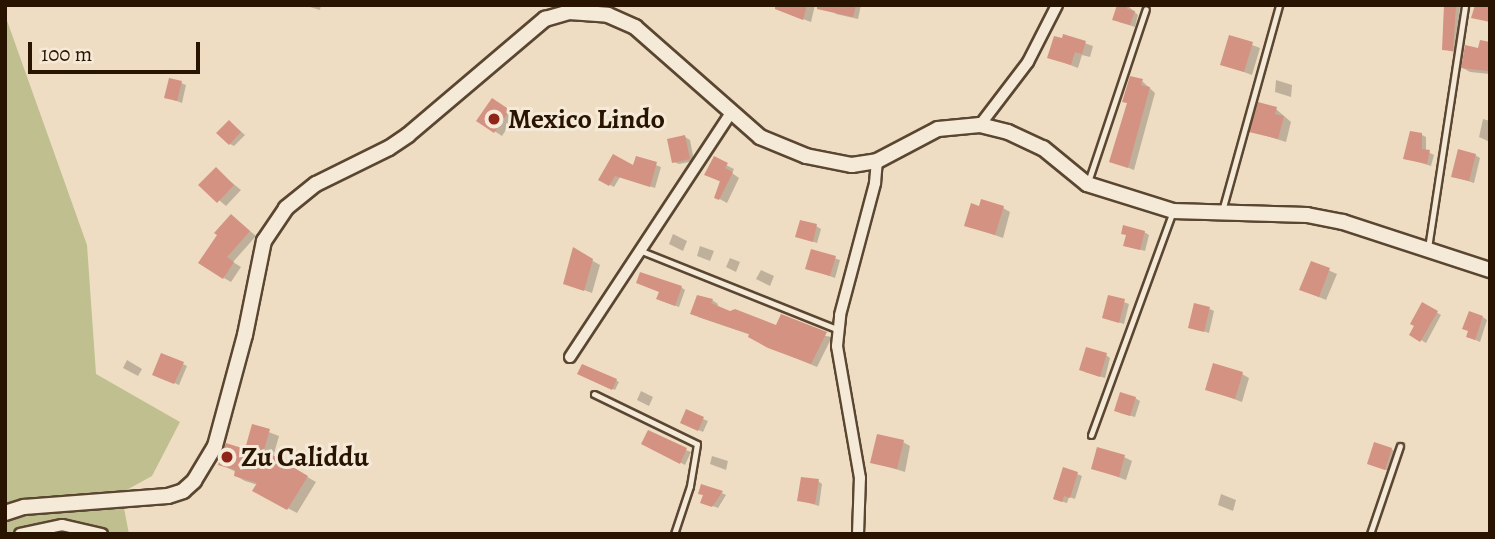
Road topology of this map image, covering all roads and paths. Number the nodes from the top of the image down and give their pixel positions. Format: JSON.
{"nodes":[{"id":1,"x":1056,"y":5,"type":"edge"},
{"id":2,"x":1279,"y":5,"type":"edge"},
{"id":3,"x":1465,"y":5,"type":"edge"},
{"id":4,"x":1146,"y":9,"type":"dead end"},
{"id":5,"x":730,"y":114,"type":"junction"},
{"id":6,"x":980,"y":125,"type":"junction"},
{"id":7,"x":877,"y":161,"type":"junction"},
{"id":8,"x":1087,"y":184,"type":"junction"},
{"id":9,"x":1173,"y":211,"type":"junction"},
{"id":10,"x":1222,"y":212,"type":"junction"},
{"id":11,"x":639,"y":250,"type":"junction"},
{"id":12,"x":1428,"y":250,"type":"junction"},
{"id":13,"x":1490,"y":270,"type":"edge"},
{"id":14,"x":838,"y":329,"type":"junction"},
{"id":15,"x":570,"y":357,"type":"dead end"},
{"id":16,"x":594,"y":394,"type":"dead end"},
{"id":17,"x":1091,"y":435,"type":"dead end"},
{"id":18,"x":1400,"y":446,"type":"dead end"},
{"id":19,"x":5,"y":513,"type":"edge"},
{"id":20,"x":20,"y":534,"type":"edge"},
{"id":21,"x":102,"y":534,"type":"edge"},
{"id":22,"x":674,"y":534,"type":"edge"},
{"id":23,"x":859,"y":534,"type":"edge"},
{"id":24,"x":1370,"y":534,"type":"edge"}],
"edges":[{"from":1,"to":6,"type":"street"},
{"from":2,"to":10,"type":"lane"},
{"from":3,"to":12,"type":"lane"},
{"from":4,"to":8,"type":"lane"},
{"from":5,"to":7,"type":"main road"},
{"from":5,"to":11,"type":"street"},
{"from":5,"to":19,"type":"main road"},
{"from":6,"to":7,"type":"main road"},
{"from":6,"to":8,"type":"main road"},
{"from":7,"to":14,"type":"street"},
{"from":8,"to":9,"type":"main road"},
{"from":9,"to":10,"type":"main road"},
{"from":9,"to":17,"type":"lane"},
{"from":10,"to":12,"type":"main road"},
{"from":11,"to":14,"type":"lane"},
{"from":11,"to":15,"type":"street"},
{"from":12,"to":13,"type":"main road"},
{"from":14,"to":23,"type":"street"},
{"from":16,"to":22,"type":"lane"},
{"from":18,"to":24,"type":"lane"},
{"from":20,"to":21,"type":"street"}]}
